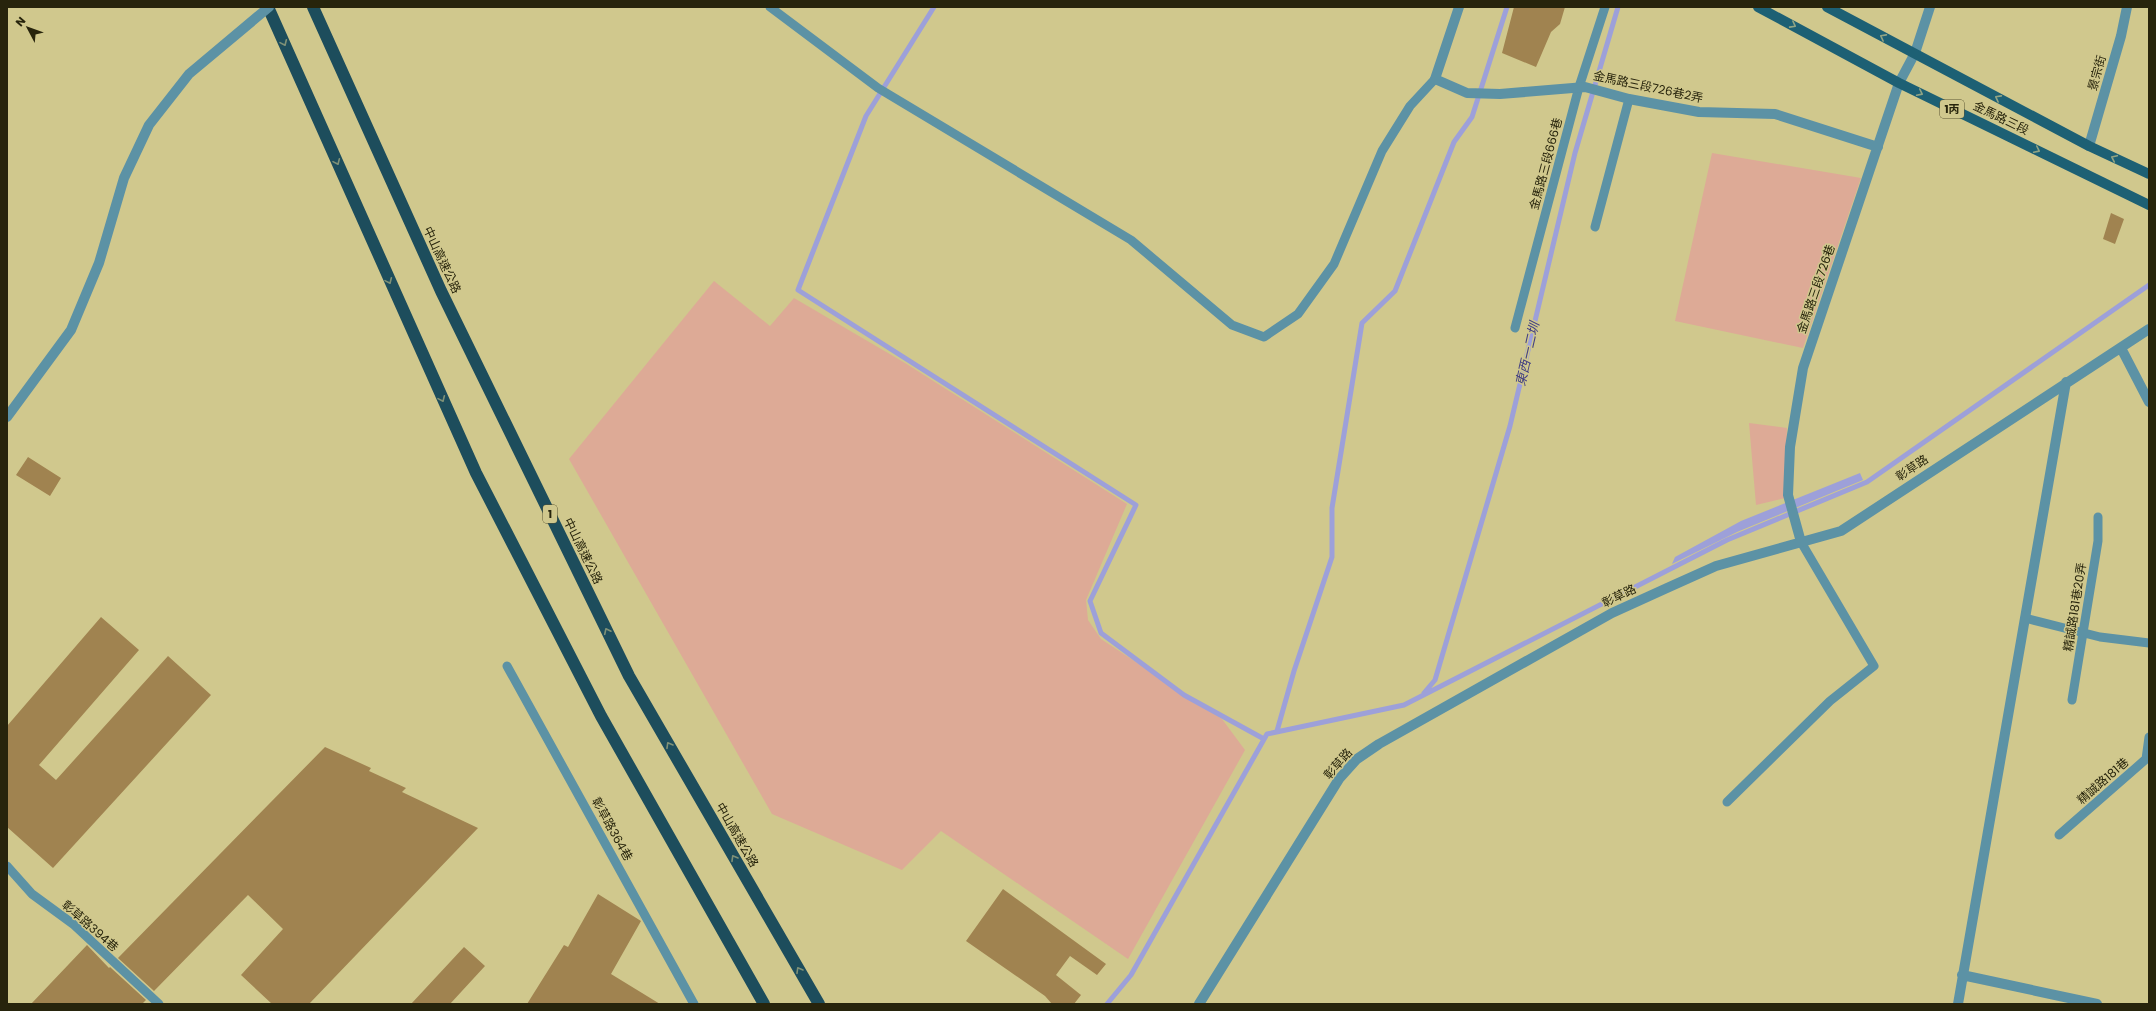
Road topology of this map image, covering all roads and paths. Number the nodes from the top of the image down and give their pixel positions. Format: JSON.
{"nodes":[{"id":1,"x":269,"y":7,"type":"edge"},
{"id":2,"x":314,"y":7,"type":"edge"},
{"id":3,"x":770,"y":7,"type":"edge"},
{"id":4,"x":1459,"y":7,"type":"edge"},
{"id":5,"x":1605,"y":7,"type":"edge"},
{"id":6,"x":1758,"y":7,"type":"edge"},
{"id":7,"x":1827,"y":7,"type":"edge"},
{"id":8,"x":1930,"y":7,"type":"edge"},
{"id":9,"x":2126,"y":7,"type":"edge"},
{"id":10,"x":1915,"y":53,"type":"junction"},
{"id":11,"x":1435,"y":79,"type":"junction"},
{"id":12,"x":1899,"y":82,"type":"junction"},
{"id":13,"x":1582,"y":87,"type":"junction"},
{"id":14,"x":1629,"y":99,"type":"junction"},
{"id":15,"x":2089,"y":146,"type":"junction"},
{"id":16,"x":1878,"y":147,"type":"junction"},
{"id":17,"x":2149,"y":174,"type":"edge"},
{"id":18,"x":2149,"y":205,"type":"edge"},
{"id":19,"x":1595,"y":227,"type":"dead end"},
{"id":20,"x":1515,"y":328,"type":"dead end"},
{"id":21,"x":2149,"y":329,"type":"edge"},
{"id":22,"x":2121,"y":348,"type":"junction"},
{"id":23,"x":2066,"y":382,"type":"junction"},
{"id":24,"x":2149,"y":402,"type":"edge"},
{"id":25,"x":7,"y":417,"type":"edge"},
{"id":26,"x":2098,"y":517,"type":"dead end"},
{"id":27,"x":1801,"y":542,"type":"junction"},
{"id":28,"x":2025,"y":618,"type":"junction"},
{"id":29,"x":2084,"y":632,"type":"junction"},
{"id":30,"x":2149,"y":643,"type":"edge"},
{"id":31,"x":507,"y":666,"type":"dead end"},
{"id":32,"x":2072,"y":700,"type":"dead end"},
{"id":33,"x":2149,"y":737,"type":"edge"},
{"id":34,"x":1728,"y":802,"type":"dead end"},
{"id":35,"x":2059,"y":835,"type":"dead end"},
{"id":36,"x":7,"y":866,"type":"edge"},
{"id":37,"x":1962,"y":975,"type":"junction"},
{"id":38,"x":159,"y":1004,"type":"edge"},
{"id":39,"x":694,"y":1004,"type":"edge"},
{"id":40,"x":764,"y":1004,"type":"edge"},
{"id":41,"x":819,"y":1004,"type":"edge"},
{"id":42,"x":1199,"y":1004,"type":"edge"},
{"id":43,"x":1958,"y":1004,"type":"edge"},
{"id":44,"x":2097,"y":1004,"type":"edge"}],
"edges":[{"from":1,"to":25,"type":"street","bridge":true},
{"from":1,"to":40,"type":"highway","one_way":true},
{"from":41,"to":2,"type":"highway","name":"中山高速公路","number":"1","one_way":true},
{"from":3,"to":11,"type":"lane"},
{"from":4,"to":11,"type":"street"},
{"from":5,"to":13,"type":"lane","name":"金馬路三段666巷"},
{"from":6,"to":12,"type":"main road","name":"金馬路三段","number":"1丙","one_way":true},
{"from":10,"to":7,"type":"main road","name":"金馬路三段","one_way":true},
{"from":8,"to":10,"type":"street","name":"金馬路三段726巷"},
{"from":9,"to":15,"type":"street","name":"景宗街"},
{"from":10,"to":12,"type":"street","name":"金馬路三段726巷"},
{"from":15,"to":10,"type":"main road","name":"金馬路三段","one_way":true},
{"from":11,"to":13,"type":"street","name":"金馬路三段726巷2弄"},
{"from":12,"to":16,"type":"street","name":"金馬路三段726巷"},
{"from":12,"to":18,"type":"main road","name":"金馬路三段","number":"1丙","one_way":true},
{"from":13,"to":14,"type":"street","name":"金馬路三段726巷2弄"},
{"from":13,"to":20,"type":"lane","name":"金馬路三段666巷"},
{"from":14,"to":16,"type":"street","name":"金馬路三段726巷2弄"},
{"from":14,"to":19,"type":"lane"},
{"from":17,"to":15,"type":"main road","name":"金馬路三段","one_way":true},
{"from":16,"to":27,"type":"street","name":"金馬路三段726巷"},
{"from":21,"to":22,"type":"street","name":"彰草路"},
{"from":22,"to":23,"type":"street","name":"彰草路"},
{"from":22,"to":24,"type":"street"},
{"from":23,"to":27,"type":"street","name":"彰草路"},
{"from":23,"to":28,"type":"street"},
{"from":26,"to":29,"type":"lane","name":"精誠路181巷20弄"},
{"from":27,"to":34,"type":"lane"},
{"from":27,"to":42,"type":"street","name":"彰草路"},
{"from":28,"to":29,"type":"lane"},
{"from":28,"to":37,"type":"street"},
{"from":29,"to":30,"type":"lane"},
{"from":29,"to":32,"type":"lane","name":"精誠路181巷20弄"},
{"from":31,"to":39,"type":"lane","name":"彰草路364巷"},
{"from":33,"to":35,"type":"lane","name":"精誠路181巷"},
{"from":36,"to":38,"type":"lane","name":"彰草路394巷"},
{"from":37,"to":43,"type":"street"},
{"from":37,"to":44,"type":"street"}]}
